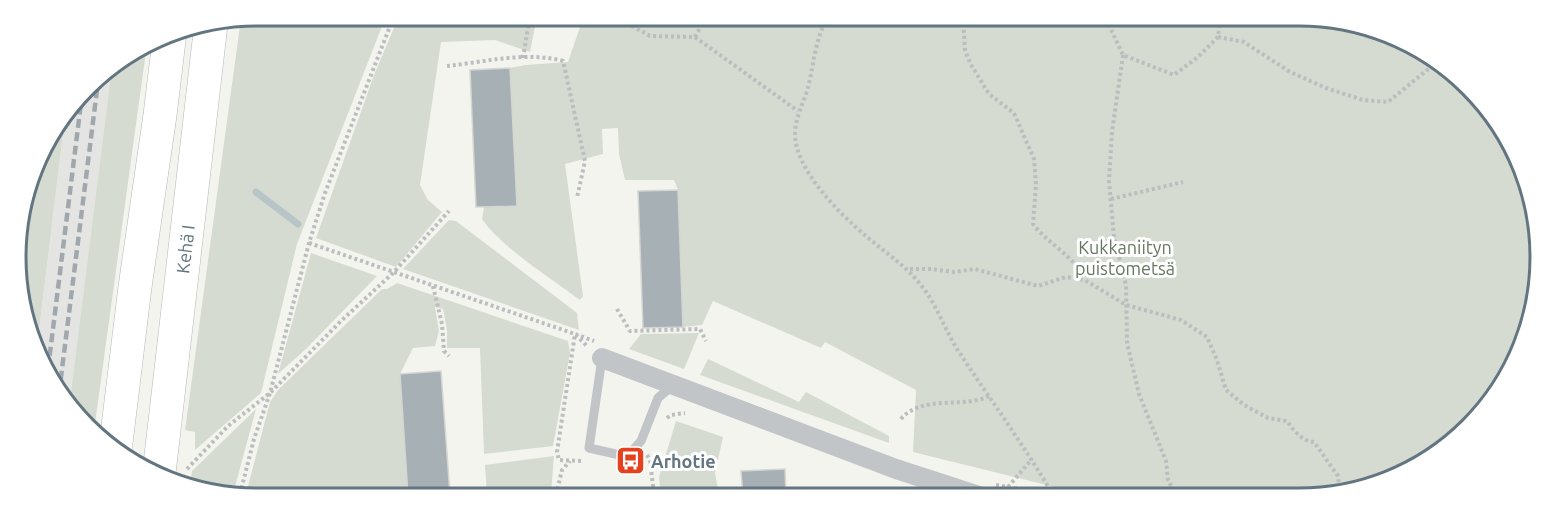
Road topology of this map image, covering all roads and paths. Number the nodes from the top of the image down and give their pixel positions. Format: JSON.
{"nodes":[{"id":1,"x":390,"y":26,"type":"edge"},
{"id":2,"x":528,"y":26,"type":"edge"},
{"id":3,"x":633,"y":26,"type":"edge"},
{"id":4,"x":701,"y":26,"type":"edge"},
{"id":5,"x":825,"y":26,"type":"edge"},
{"id":6,"x":964,"y":26,"type":"edge"},
{"id":7,"x":1109,"y":26,"type":"edge"},
{"id":8,"x":1219,"y":26,"type":"edge"},
{"id":9,"x":210,"y":30,"type":"edge"},
{"id":10,"x":695,"y":37,"type":"junction"},
{"id":11,"x":1218,"y":37,"type":"junction"},
{"id":12,"x":169,"y":43,"type":"edge"},
{"id":13,"x":1123,"y":55,"type":"junction"},
{"id":14,"x":523,"y":58,"type":"junction"},
{"id":15,"x":447,"y":66,"type":"dead end"},
{"id":16,"x":1430,"y":67,"type":"edge"},
{"id":17,"x":798,"y":111,"type":"junction"},
{"id":18,"x":1183,"y":182,"type":"dead end"},
{"id":19,"x":577,"y":198,"type":"dead end"},
{"id":20,"x":1111,"y":198,"type":"junction"},
{"id":21,"x":449,"y":210,"type":"dead end"},
{"id":22,"x":309,"y":243,"type":"junction"},
{"id":23,"x":909,"y":269,"type":"junction"},
{"id":24,"x":394,"y":272,"type":"junction"},
{"id":25,"x":1085,"y":280,"type":"junction"},
{"id":26,"x":433,"y":286,"type":"junction"},
{"id":27,"x":1126,"y":305,"type":"junction"},
{"id":28,"x":617,"y":309,"type":"dead end"},
{"id":29,"x":575,"y":334,"type":"junction"},
{"id":30,"x":706,"y":341,"type":"dead end"},
{"id":31,"x":449,"y":356,"type":"dead end"},
{"id":32,"x":602,"y":358,"type":"junction"},
{"id":33,"x":673,"y":385,"type":"junction"},
{"id":34,"x":270,"y":393,"type":"junction"},
{"id":35,"x":989,"y":396,"type":"junction"},
{"id":36,"x":694,"y":416,"type":"dead end"},
{"id":37,"x":901,"y":419,"type":"dead end"},
{"id":38,"x":661,"y":423,"type":"dead end"},
{"id":39,"x":116,"y":441,"type":"edge"},
{"id":40,"x":641,"y":441,"type":"junction"},
{"id":41,"x":589,"y":448,"type":"junction"},
{"id":42,"x":646,"y":454,"type":"junction"},
{"id":43,"x":639,"y":459,"type":"dead end"},
{"id":44,"x":1032,"y":459,"type":"junction"},
{"id":45,"x":571,"y":460,"type":"junction"},
{"id":46,"x":582,"y":461,"type":"dead end"},
{"id":47,"x":173,"y":471,"type":"edge"},
{"id":48,"x":1339,"y":485,"type":"edge"},
{"id":49,"x":242,"y":488,"type":"edge"},
{"id":50,"x":557,"y":488,"type":"edge"},
{"id":51,"x":653,"y":488,"type":"edge"},
{"id":52,"x":955,"y":488,"type":"edge"},
{"id":53,"x":1007,"y":488,"type":"dead end"},
{"id":54,"x":1048,"y":488,"type":"edge"},
{"id":55,"x":1172,"y":488,"type":"edge"}],
"edges":[{"from":1,"to":22,"type":"path"},
{"from":2,"to":14,"type":"path"},
{"from":3,"to":10,"type":"path"},
{"from":4,"to":10,"type":"path"},
{"from":5,"to":17,"type":"path"},
{"from":6,"to":25,"type":"path"},
{"from":7,"to":13,"type":"path"},
{"from":8,"to":11,"type":"path"},
{"from":9,"to":47,"type":"highway","name":"Kehä I"},
{"from":10,"to":17,"type":"path"},
{"from":11,"to":13,"type":"path"},
{"from":11,"to":16,"type":"path"},
{"from":12,"to":39,"type":"highway"},
{"from":13,"to":20,"type":"path"},
{"from":14,"to":15,"type":"path"},
{"from":14,"to":19,"type":"path"},
{"from":17,"to":23,"type":"path"},
{"from":18,"to":20,"type":"path"},
{"from":20,"to":27,"type":"path"},
{"from":21,"to":24,"type":"path"},
{"from":22,"to":24,"type":"path"},
{"from":22,"to":34,"type":"path"},
{"from":23,"to":25,"type":"path"},
{"from":23,"to":35,"type":"path"},
{"from":24,"to":26,"type":"path"},
{"from":24,"to":34,"type":"path"},
{"from":25,"to":27,"type":"path"},
{"from":26,"to":29,"type":"path"},
{"from":26,"to":31,"type":"path"},
{"from":27,"to":48,"type":"path"},
{"from":27,"to":55,"type":"path"},
{"from":28,"to":30,"type":"path"},
{"from":29,"to":32,"type":"path"},
{"from":29,"to":45,"type":"path"},
{"from":32,"to":33,"type":"street"},
{"from":32,"to":41,"type":"lane"},
{"from":33,"to":40,"type":"lane"},
{"from":33,"to":52,"type":"street"},
{"from":34,"to":47,"type":"path"},
{"from":34,"to":49,"type":"path"},
{"from":35,"to":37,"type":"path"},
{"from":35,"to":44,"type":"path"},
{"from":36,"to":38,"type":"path"},
{"from":40,"to":41,"type":"lane"},
{"from":40,"to":42,"type":"path"},
{"from":41,"to":45,"type":"path"},
{"from":42,"to":43,"type":"path"},
{"from":42,"to":51,"type":"path"},
{"from":44,"to":53,"type":"path"},
{"from":44,"to":54,"type":"path"},
{"from":45,"to":46,"type":"path"},
{"from":45,"to":50,"type":"path"}]}
